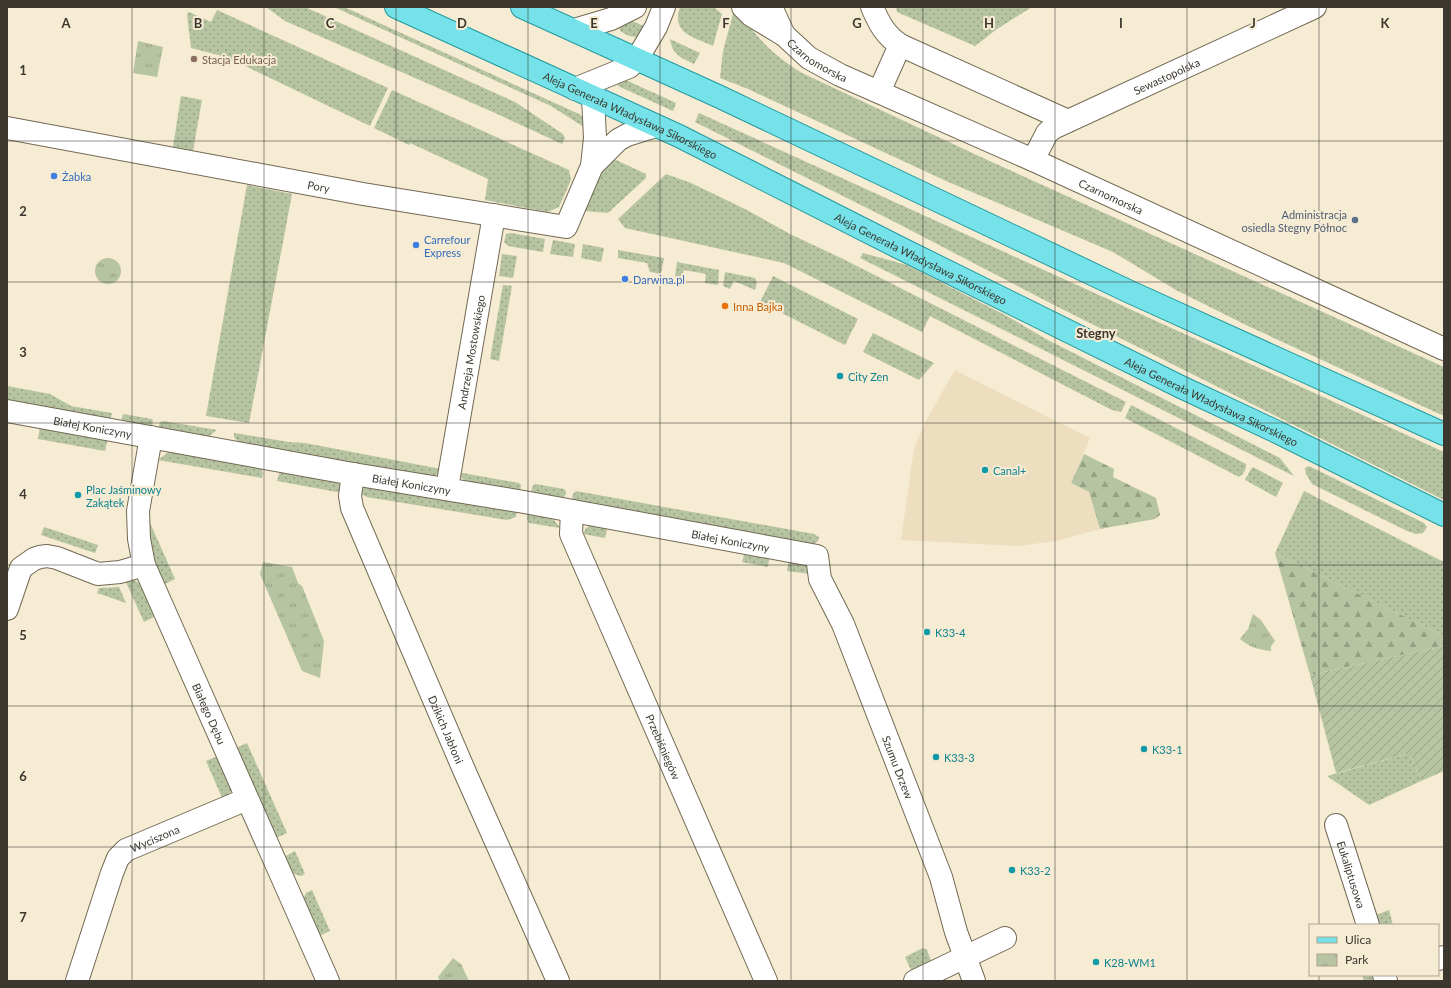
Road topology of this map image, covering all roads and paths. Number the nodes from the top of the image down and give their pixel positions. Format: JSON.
{"nodes":[{"id":1,"x":396,"y":7,"type":"edge"},
{"id":2,"x":522,"y":7,"type":"edge"},
{"id":3,"x":635,"y":7,"type":"edge"},
{"id":4,"x":664,"y":7,"type":"edge"},
{"id":5,"x":744,"y":7,"type":"edge"},
{"id":6,"x":771,"y":7,"type":"edge"},
{"id":7,"x":872,"y":7,"type":"edge"},
{"id":8,"x":1314,"y":7,"type":"edge"},
{"id":9,"x":574,"y":30,"type":"junction"},
{"id":10,"x":784,"y":36,"type":"junction"},
{"id":11,"x":900,"y":45,"type":"junction"},
{"id":12,"x":637,"y":59,"type":"junction"},
{"id":13,"x":879,"y":92,"type":"junction"},
{"id":14,"x":584,"y":93,"type":"junction"},
{"id":15,"x":1068,"y":121,"type":"junction"},
{"id":16,"x":656,"y":126,"type":"junction"},
{"id":17,"x":7,"y":128,"type":"edge"},
{"id":18,"x":1033,"y":160,"type":"junction"},
{"id":19,"x":592,"y":166,"type":"junction"},
{"id":20,"x":494,"y":215,"type":"junction"},
{"id":21,"x":1444,"y":349,"type":"edge"},
{"id":22,"x":7,"y":411,"type":"edge"},
{"id":23,"x":1444,"y":434,"type":"edge"},
{"id":24,"x":151,"y":437,"type":"junction"},
{"id":25,"x":353,"y":474,"type":"junction"},
{"id":26,"x":447,"y":488,"type":"junction"},
{"id":27,"x":572,"y":511,"type":"junction"},
{"id":28,"x":1444,"y":515,"type":"edge"},
{"id":29,"x":817,"y":556,"type":"joint"},
{"id":30,"x":144,"y":565,"type":"junction"},
{"id":31,"x":7,"y":609,"type":"edge"},
{"id":32,"x":247,"y":799,"type":"junction"},
{"id":33,"x":1336,"y":825,"type":"dead end"},
{"id":34,"x":1368,"y":924,"type":"edge"},
{"id":35,"x":1005,"y":938,"type":"dead end"},
{"id":36,"x":965,"y":957,"type":"junction"},
{"id":37,"x":77,"y":981,"type":"edge"},
{"id":38,"x":328,"y":981,"type":"edge"},
{"id":39,"x":558,"y":981,"type":"edge"},
{"id":40,"x":766,"y":981,"type":"edge"},
{"id":41,"x":915,"y":981,"type":"edge"},
{"id":42,"x":974,"y":981,"type":"edge"}],
"edges":[{"from":1,"to":14,"type":"main road","name":"Aleja Generała Władysława Sikorskiego"},
{"from":2,"to":9,"type":"main road"},
{"from":3,"to":9,"type":"street"},
{"from":4,"to":12,"type":"street"},
{"from":5,"to":10,"type":"street","name":"Czarnomorska"},
{"from":6,"to":10,"type":"street","name":"Czarnomorska"},
{"from":7,"to":11,"type":"street"},
{"from":8,"to":15,"type":"street","name":"Sewastopolska"},
{"from":9,"to":12,"type":"main road"},
{"from":10,"to":13,"type":"street","name":"Czarnomorska"},
{"from":11,"to":13,"type":"street"},
{"from":11,"to":15,"type":"street"},
{"from":12,"to":14,"type":"street"},
{"from":12,"to":23,"type":"main road"},
{"from":13,"to":18,"type":"street","name":"Czarnomorska"},
{"from":14,"to":16,"type":"main road","name":"Aleja Generała Władysława Sikorskiego"},
{"from":14,"to":19,"type":"street","name":"Pory"},
{"from":15,"to":18,"type":"street","name":"Sewastopolska"},
{"from":16,"to":19,"type":"street","name":"Pory"},
{"from":16,"to":28,"type":"main road","name":"Aleja Generała Władysława Sikorskiego"},
{"from":17,"to":20,"type":"street","name":"Pory"},
{"from":18,"to":21,"type":"street","name":"Czarnomorska"},
{"from":19,"to":20,"type":"street","name":"Pory"},
{"from":20,"to":26,"type":"street","name":"Andrzeja Mostowskiego"},
{"from":22,"to":24,"type":"street","name":"Białej Koniczyny"},
{"from":24,"to":25,"type":"street","name":"Białej Koniczyny"},
{"from":24,"to":30,"type":"street","name":"Białego Dębu"},
{"from":25,"to":26,"type":"street","name":"Białej Koniczyny"},
{"from":25,"to":39,"type":"street","name":"Dzikich Jabłoni"},
{"from":26,"to":27,"type":"street","name":"Białej Koniczyny"},
{"from":27,"to":29,"type":"street","name":"Białej Koniczyny"},
{"from":27,"to":40,"type":"street","name":"Przebiśniegów"},
{"from":29,"to":36,"type":"street","name":"Szumu Drzew"},
{"from":30,"to":31,"type":"street"},
{"from":30,"to":32,"type":"street","name":"Białego Dębu"},
{"from":32,"to":37,"type":"street","name":"Wyciszona"},
{"from":32,"to":38,"type":"street","name":"Białego Dębu"},
{"from":33,"to":34,"type":"street","name":"Eukaliptusowa"},
{"from":35,"to":36,"type":"street"},
{"from":36,"to":41,"type":"street"},
{"from":36,"to":42,"type":"street","name":"Szumu Drzew"}]}
